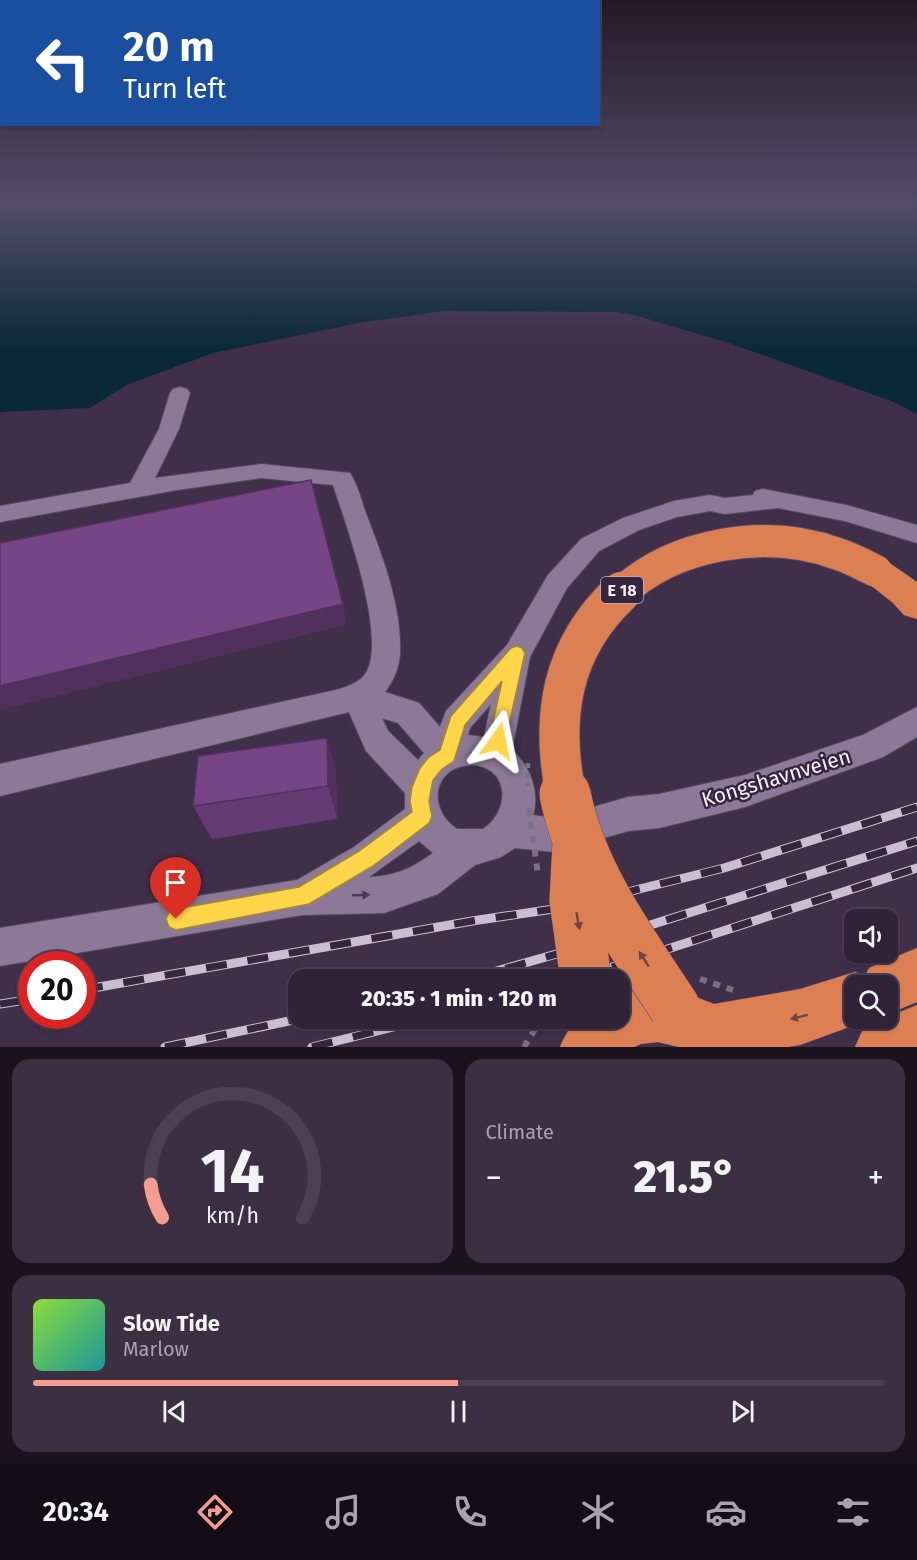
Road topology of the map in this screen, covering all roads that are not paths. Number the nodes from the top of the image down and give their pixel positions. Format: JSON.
{"nodes":[{"id":1,"x":180,"y":393,"type":"dead end"},
{"id":2,"x":140,"y":488,"type":"junction"},
{"id":3,"x":0,"y":514,"type":"edge"},
{"id":4,"x":917,"y":534,"type":"edge"},
{"id":5,"x":917,"y":605,"type":"edge"},
{"id":6,"x":517,"y":653,"type":"junction"},
{"id":7,"x":357,"y":697,"type":"junction"},
{"id":8,"x":917,"y":721,"type":"edge"},
{"id":9,"x":447,"y":755,"type":"junction"},
{"id":10,"x":495,"y":757,"type":"junction"},
{"id":11,"x":0,"y":780,"type":"edge"},
{"id":12,"x":526,"y":785,"type":"junction"},
{"id":13,"x":422,"y":801,"type":"junction"},
{"id":14,"x":628,"y":814,"type":"junction"},
{"id":15,"x":509,"y":830,"type":"junction"},
{"id":16,"x":578,"y":842,"type":"junction"},
{"id":17,"x":469,"y":848,"type":"junction"},
{"id":18,"x":302,"y":897,"type":"junction"},
{"id":19,"x":0,"y":947,"type":"edge"},
{"id":20,"x":584,"y":969,"type":"edge"},
{"id":21,"x":917,"y":975,"type":"edge"},
{"id":22,"x":898,"y":983,"type":"edge"},
{"id":23,"x":844,"y":1003,"type":"edge"},
{"id":24,"x":700,"y":1027,"type":"edge"},
{"id":25,"x":579,"y":1033,"type":"edge"},
{"id":26,"x":917,"y":1033,"type":"edge"},
{"id":27,"x":884,"y":1047,"type":"edge"}],
"edges":[{"from":1,"to":2,"type":"street"},
{"from":2,"to":3,"type":"street"},
{"from":2,"to":7,"type":"street"},
{"from":4,"to":6,"type":"street"},
{"from":5,"to":16,"type":"highway","number":"E 18","bridge":true},
{"from":6,"to":9,"type":"street"},
{"from":6,"to":10,"type":"street"},
{"from":7,"to":9,"type":"street"},
{"from":7,"to":11,"type":"street"},
{"from":7,"to":13,"type":"street"},
{"from":8,"to":14,"type":"street","name":"Kongshavnveien"},
{"from":9,"to":10,"type":"street"},
{"from":9,"to":13,"type":"street"},
{"from":10,"to":12,"type":"street"},
{"from":12,"to":14,"type":"street","name":"Kongshavnveien"},
{"from":12,"to":15,"type":"street"},
{"from":13,"to":17,"type":"street"},
{"from":13,"to":18,"type":"street"},
{"from":14,"to":15,"type":"street","name":"Kongshavnveien"},
{"from":15,"to":17,"type":"street"},
{"from":16,"to":20,"type":"highway","number":"E 18","one_way":true,"bridge":true},
{"from":24,"to":16,"type":"highway","number":"E 18","one_way":true,"bridge":true},
{"from":18,"to":17,"type":"street","one_way":true},
{"from":18,"to":19,"type":"street"},
{"from":21,"to":22,"type":"highway"},
{"from":23,"to":24,"type":"highway","one_way":true},
{"from":24,"to":25,"type":"highway"},
{"from":26,"to":27,"type":"highway"}]}
